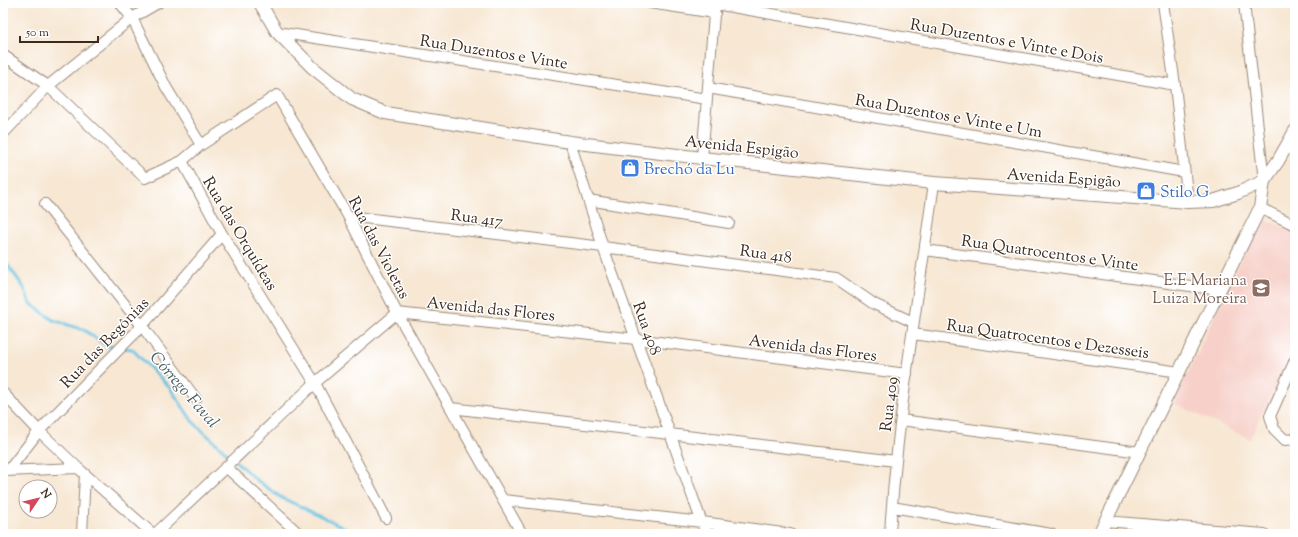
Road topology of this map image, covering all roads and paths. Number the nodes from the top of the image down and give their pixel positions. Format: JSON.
{"nodes":[{"id":1,"x":120,"y":3,"type":"edge"},
{"id":2,"x":158,"y":3,"type":"edge"},
{"id":3,"x":260,"y":3,"type":"edge"},
{"id":4,"x":650,"y":3,"type":"edge"},
{"id":5,"x":1163,"y":3,"type":"edge"},
{"id":6,"x":1244,"y":3,"type":"edge"},
{"id":7,"x":715,"y":7,"type":"edge"},
{"id":8,"x":132,"y":18,"type":"junction"},
{"id":9,"x":277,"y":32,"type":"junction"},
{"id":10,"x":3,"y":55,"type":"edge"},
{"id":11,"x":1175,"y":85,"type":"junction"},
{"id":12,"x":48,"y":86,"type":"junction"},
{"id":13,"x":708,"y":88,"type":"junction"},
{"id":14,"x":707,"y":99,"type":"junction"},
{"id":15,"x":1295,"y":131,"type":"edge"},
{"id":16,"x":3,"y":134,"type":"edge"},
{"id":17,"x":570,"y":142,"type":"junction"},
{"id":18,"x":201,"y":145,"type":"junction"},
{"id":19,"x":702,"y":158,"type":"junction"},
{"id":20,"x":182,"y":161,"type":"junction"},
{"id":21,"x":1184,"y":172,"type":"junction"},
{"id":22,"x":1264,"y":181,"type":"junction"},
{"id":23,"x":934,"y":183,"type":"junction"},
{"id":24,"x":588,"y":200,"type":"junction"},
{"id":25,"x":1188,"y":202,"type":"junction"},
{"id":26,"x":45,"y":204,"type":"dead end"},
{"id":27,"x":1260,"y":208,"type":"junction"},
{"id":28,"x":348,"y":216,"type":"junction"},
{"id":29,"x":729,"y":223,"type":"dead end"},
{"id":30,"x":1295,"y":225,"type":"edge"},
{"id":31,"x":222,"y":234,"type":"junction"},
{"id":32,"x":603,"y":247,"type":"junction"},
{"id":33,"x":925,"y":250,"type":"junction"},
{"id":34,"x":1220,"y":290,"type":"junction"},
{"id":35,"x":397,"y":313,"type":"junction"},
{"id":36,"x":913,"y":322,"type":"junction"},
{"id":37,"x":142,"y":326,"type":"junction"},
{"id":38,"x":913,"y":334,"type":"junction"},
{"id":39,"x":636,"y":339,"type":"junction"},
{"id":40,"x":1295,"y":360,"type":"edge"},
{"id":41,"x":1180,"y":372,"type":"junction"},
{"id":42,"x":906,"y":374,"type":"junction"},
{"id":43,"x":315,"y":383,"type":"junction"},
{"id":44,"x":3,"y":393,"type":"edge"},
{"id":45,"x":196,"y":399,"type":"dead end"},
{"id":46,"x":451,"y":408,"type":"junction"},
{"id":47,"x":901,"y":420,"type":"junction"},
{"id":48,"x":39,"y":431,"type":"junction"},
{"id":49,"x":671,"y":435,"type":"junction"},
{"id":50,"x":1295,"y":438,"type":"edge"},
{"id":51,"x":1140,"y":452,"type":"junction"},
{"id":52,"x":896,"y":461,"type":"junction"},
{"id":53,"x":226,"y":467,"type":"junction"},
{"id":54,"x":6,"y":471,"type":"edge"},
{"id":55,"x":81,"y":471,"type":"junction"},
{"id":56,"x":503,"y":500,"type":"junction"},
{"id":57,"x":892,"y":508,"type":"junction"},
{"id":58,"x":386,"y":518,"type":"dead end"},
{"id":59,"x":1105,"y":521,"type":"junction"},
{"id":60,"x":702,"y":522,"type":"junction"},
{"id":61,"x":297,"y":532,"type":"dead end"},
{"id":62,"x":82,"y":534,"type":"edge"},
{"id":63,"x":154,"y":534,"type":"edge"},
{"id":64,"x":522,"y":534,"type":"edge"},
{"id":65,"x":706,"y":534,"type":"edge"},
{"id":66,"x":790,"y":534,"type":"edge"},
{"id":67,"x":890,"y":534,"type":"edge"},
{"id":68,"x":1051,"y":534,"type":"edge"},
{"id":69,"x":1099,"y":534,"type":"edge"},
{"id":70,"x":1264,"y":534,"type":"edge"}],
"edges":[{"from":1,"to":8,"type":"street"},
{"from":2,"to":8,"type":"street"},
{"from":3,"to":9,"type":"street","name":"Avenida Espigão"},
{"from":4,"to":7,"type":"street","name":"Rua Duzentos e Vinte e Dois"},
{"from":5,"to":11,"type":"street"},
{"from":6,"to":22,"type":"street"},
{"from":7,"to":11,"type":"street","name":"Rua Duzentos e Vinte e Dois"},
{"from":7,"to":13,"type":"street"},
{"from":8,"to":12,"type":"street"},
{"from":8,"to":18,"type":"street"},
{"from":9,"to":14,"type":"street","name":"Rua Duzentos e Vinte"},
{"from":9,"to":17,"type":"street","name":"Avenida Espigão"},
{"from":10,"to":12,"type":"street"},
{"from":11,"to":21,"type":"street"},
{"from":12,"to":16,"type":"street"},
{"from":12,"to":20,"type":"street"},
{"from":13,"to":14,"type":"street"},
{"from":13,"to":21,"type":"street","name":"Rua Duzentos e Vinte e Um"},
{"from":14,"to":19,"type":"street"},
{"from":15,"to":22,"type":"street"},
{"from":17,"to":19,"type":"street","name":"Avenida Espigão"},
{"from":17,"to":24,"type":"street","name":"Rua 408"},
{"from":18,"to":20,"type":"street","name":"Rua das Violetas"},
{"from":18,"to":28,"type":"street","name":"Rua das Violetas"},
{"from":19,"to":23,"type":"street","name":"Avenida Espigão"},
{"from":20,"to":31,"type":"street","name":"Rua das Orquídeas"},
{"from":21,"to":25,"type":"street"},
{"from":22,"to":25,"type":"street","name":"Avenida Espigão"},
{"from":22,"to":27,"type":"street"},
{"from":23,"to":25,"type":"street","name":"Avenida Espigão"},
{"from":23,"to":33,"type":"street","name":"Rua 409"},
{"from":24,"to":29,"type":"street"},
{"from":24,"to":32,"type":"street","name":"Rua 408"},
{"from":26,"to":37,"type":"street"},
{"from":27,"to":30,"type":"street"},
{"from":27,"to":34,"type":"street"},
{"from":28,"to":32,"type":"street","name":"Rua 417"},
{"from":28,"to":35,"type":"street","name":"Rua das Violetas"},
{"from":31,"to":37,"type":"street","name":"Rua das Begônias"},
{"from":31,"to":43,"type":"street","name":"Rua das Orquídeas"},
{"from":32,"to":36,"type":"street","name":"Rua 418"},
{"from":32,"to":39,"type":"street","name":"Rua 408"},
{"from":33,"to":34,"type":"street","name":"Rua Quatrocentos e Vinte"},
{"from":33,"to":36,"type":"street","name":"Rua 409"},
{"from":34,"to":41,"type":"street"},
{"from":35,"to":39,"type":"street","name":"Avenida das Flores"},
{"from":35,"to":43,"type":"street"},
{"from":35,"to":46,"type":"street","name":"Rua das Violetas"},
{"from":36,"to":38,"type":"street","name":"Rua 409"},
{"from":37,"to":45,"type":"street"},
{"from":37,"to":48,"type":"street","name":"Rua das Begônias"},
{"from":38,"to":41,"type":"street","name":"Rua Quatrocentos e Dezesseis"},
{"from":38,"to":42,"type":"street","name":"Rua 409"},
{"from":39,"to":42,"type":"street","name":"Avenida das Flores"},
{"from":39,"to":49,"type":"street","name":"Rua 408"},
{"from":40,"to":50,"type":"street"},
{"from":41,"to":51,"type":"street"},
{"from":42,"to":47,"type":"street","name":"Rua 409"},
{"from":43,"to":53,"type":"street"},
{"from":43,"to":58,"type":"street","name":"Rua das Orquídeas"},
{"from":44,"to":48,"type":"street"},
{"from":46,"to":49,"type":"street"},
{"from":46,"to":56,"type":"street","name":"Rua das Violetas"},
{"from":47,"to":51,"type":"street"},
{"from":47,"to":52,"type":"street","name":"Rua 409"},
{"from":48,"to":54,"type":"street","name":"Rua das Begônias"},
{"from":48,"to":55,"type":"street"},
{"from":49,"to":52,"type":"street"},
{"from":49,"to":60,"type":"street","name":"Rua 408"},
{"from":51,"to":59,"type":"street"},
{"from":52,"to":57,"type":"street","name":"Rua 409"},
{"from":53,"to":61,"type":"street"},
{"from":53,"to":63,"type":"street"},
{"from":54,"to":55,"type":"street"},
{"from":55,"to":62,"type":"street"},
{"from":55,"to":63,"type":"street"},
{"from":56,"to":60,"type":"street"},
{"from":56,"to":64,"type":"street","name":"Rua das Violetas"},
{"from":57,"to":67,"type":"street","name":"Rua 409"},
{"from":57,"to":68,"type":"street"},
{"from":59,"to":69,"type":"street"},
{"from":59,"to":70,"type":"street"},
{"from":60,"to":65,"type":"street","name":"Rua 408"},
{"from":60,"to":66,"type":"street"}]}
